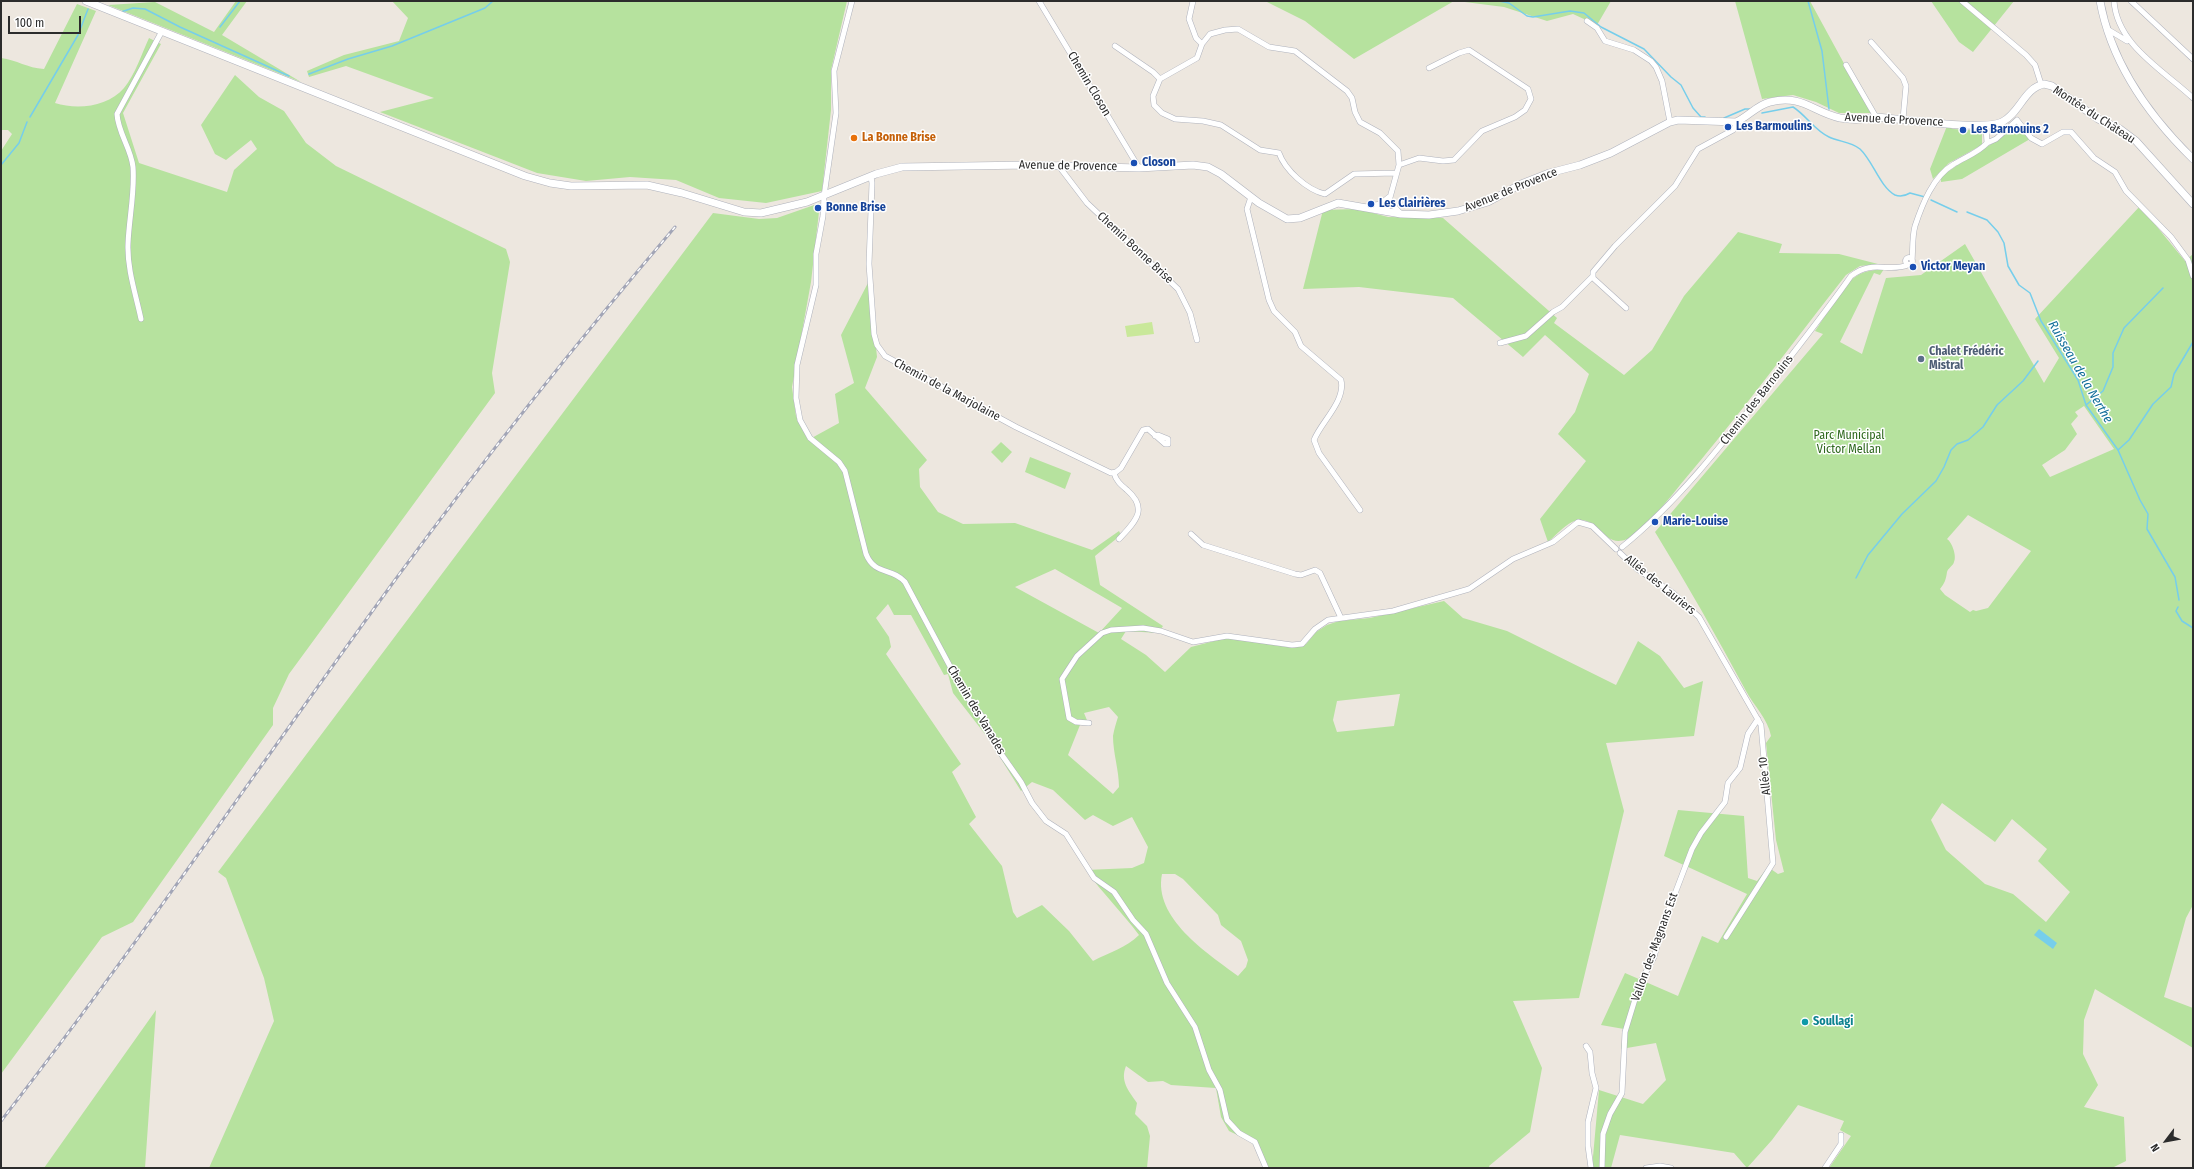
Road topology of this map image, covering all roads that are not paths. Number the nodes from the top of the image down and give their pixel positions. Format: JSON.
{"nodes":[{"id":1,"x":86,"y":1,"type":"edge"},
{"id":2,"x":852,"y":1,"type":"edge"},
{"id":3,"x":1039,"y":1,"type":"edge"},
{"id":4,"x":1193,"y":1,"type":"edge"},
{"id":5,"x":1962,"y":1,"type":"edge"},
{"id":6,"x":2100,"y":1,"type":"edge"},
{"id":7,"x":2114,"y":1,"type":"edge"},
{"id":8,"x":2131,"y":1,"type":"edge"},
{"id":9,"x":1587,"y":21,"type":"dead end"},
{"id":10,"x":2107,"y":29,"type":"junction"},
{"id":11,"x":162,"y":31,"type":"junction"},
{"id":12,"x":1871,"y":42,"type":"dead end"},
{"id":13,"x":2132,"y":43,"type":"junction"},
{"id":14,"x":1202,"y":44,"type":"junction"},
{"id":15,"x":1115,"y":46,"type":"dead end"},
{"id":16,"x":2193,"y":59,"type":"edge"},
{"id":17,"x":1846,"y":65,"type":"dead end"},
{"id":18,"x":1429,"y":68,"type":"dead end"},
{"id":19,"x":1160,"y":79,"type":"junction"},
{"id":20,"x":2041,"y":84,"type":"junction"},
{"id":21,"x":2193,"y":98,"type":"edge"},
{"id":22,"x":1876,"y":117,"type":"junction"},
{"id":23,"x":1903,"y":119,"type":"junction"},
{"id":24,"x":1738,"y":121,"type":"junction"},
{"id":25,"x":1670,"y":122,"type":"junction"},
{"id":26,"x":1986,"y":126,"type":"junction"},
{"id":27,"x":1987,"y":142,"type":"junction"},
{"id":28,"x":2193,"y":159,"type":"edge"},
{"id":29,"x":1058,"y":165,"type":"junction"},
{"id":30,"x":1398,"y":165,"type":"junction"},
{"id":31,"x":1139,"y":168,"type":"junction"},
{"id":32,"x":1395,"y":173,"type":"junction"},
{"id":33,"x":871,"y":177,"type":"junction"},
{"id":34,"x":824,"y":196,"type":"junction"},
{"id":35,"x":1251,"y":196,"type":"junction"},
{"id":36,"x":1390,"y":196,"type":"junction"},
{"id":37,"x":2193,"y":204,"type":"edge"},
{"id":38,"x":1365,"y":207,"type":"junction"},
{"id":39,"x":1386,"y":212,"type":"junction"},
{"id":40,"x":1400,"y":214,"type":"junction"},
{"id":41,"x":1593,"y":276,"type":"junction"},
{"id":42,"x":2193,"y":276,"type":"edge"},
{"id":43,"x":1626,"y":308,"type":"dead end"},
{"id":44,"x":141,"y":320,"type":"dead end"},
{"id":45,"x":1197,"y":340,"type":"dead end"},
{"id":46,"x":1500,"y":343,"type":"dead end"},
{"id":47,"x":1155,"y":436,"type":"dead end"},
{"id":48,"x":1114,"y":473,"type":"junction"},
{"id":49,"x":1360,"y":510,"type":"dead end"},
{"id":50,"x":1191,"y":534,"type":"dead end"},
{"id":51,"x":1118,"y":539,"type":"dead end"},
{"id":52,"x":1621,"y":550,"type":"junction"},
{"id":53,"x":1699,"y":617,"type":"joint"},
{"id":54,"x":1341,"y":618,"type":"junction"},
{"id":55,"x":1758,"y":719,"type":"junction"},
{"id":56,"x":1089,"y":723,"type":"dead end"},
{"id":57,"x":1726,"y":937,"type":"dead end"},
{"id":58,"x":1586,"y":1046,"type":"dead end"},
{"id":59,"x":1841,"y":1135,"type":"dead end"},
{"id":60,"x":1266,"y":1168,"type":"edge"},
{"id":61,"x":1591,"y":1168,"type":"edge"},
{"id":62,"x":1602,"y":1168,"type":"edge"},
{"id":63,"x":1646,"y":1168,"type":"edge"},
{"id":64,"x":1671,"y":1168,"type":"edge"},
{"id":65,"x":1825,"y":1168,"type":"edge"}],
"edges":[{"from":1,"to":11,"type":"street","name":"Avenue de Provence"},
{"from":2,"to":34,"type":"street","name":"Chemin des Vanades"},
{"from":3,"to":31,"type":"street","name":"Chemin Closon"},
{"from":4,"to":14,"type":"street"},
{"from":5,"to":20,"type":"street"},
{"from":6,"to":10,"type":"street"},
{"from":7,"to":13,"type":"street"},
{"from":8,"to":16,"type":"street"},
{"from":9,"to":25,"type":"street"},
{"from":10,"to":13,"type":"street"},
{"from":10,"to":28,"type":"street"},
{"from":11,"to":34,"type":"street","name":"Avenue de Provence"},
{"from":11,"to":44,"type":"street"},
{"from":12,"to":23,"type":"street"},
{"from":13,"to":21,"type":"street"},
{"from":14,"to":19,"type":"street"},
{"from":14,"to":30,"type":"street"},
{"from":15,"to":19,"type":"street"},
{"from":17,"to":22,"type":"street"},
{"from":18,"to":30,"type":"street"},
{"from":19,"to":32,"type":"street"},
{"from":20,"to":26,"type":"street","name":"Montée du Château"},
{"from":20,"to":37,"type":"street","name":"Montée du Château"},
{"from":22,"to":23,"type":"street","name":"Avenue de Provence"},
{"from":22,"to":24,"type":"street","name":"Avenue de Provence"},
{"from":23,"to":26,"type":"street","name":"Avenue de Provence"},
{"from":24,"to":25,"type":"street","name":"Avenue de Provence"},
{"from":24,"to":41,"type":"street"},
{"from":25,"to":40,"type":"street","name":"Avenue de Provence"},
{"from":26,"to":27,"type":"street"},
{"from":27,"to":42,"type":"street","name":"Chemin des Barnouins"},
{"from":27,"to":52,"type":"street","name":"Chemin des Barnouins"},
{"from":29,"to":31,"type":"street","name":"Avenue de Provence"},
{"from":29,"to":33,"type":"street","name":"Avenue de Provence"},
{"from":29,"to":45,"type":"street","name":"Chemin Bonne Brise"},
{"from":30,"to":32,"type":"street"},
{"from":31,"to":35,"type":"street","name":"Avenue de Provence"},
{"from":32,"to":36,"type":"street"},
{"from":33,"to":34,"type":"street","name":"Avenue de Provence"},
{"from":33,"to":48,"type":"street","name":"Chemin de la Marjolaine"},
{"from":34,"to":60,"type":"street","name":"Chemin des Vanades"},
{"from":35,"to":38,"type":"street","name":"Avenue de Provence"},
{"from":35,"to":49,"type":"street"},
{"from":36,"to":38,"type":"street"},
{"from":36,"to":39,"type":"street"},
{"from":36,"to":40,"type":"street"},
{"from":38,"to":39,"type":"street","name":"Avenue de Provence"},
{"from":39,"to":40,"type":"street","name":"Avenue de Provence"},
{"from":41,"to":43,"type":"street"},
{"from":41,"to":46,"type":"street"},
{"from":47,"to":48,"type":"street"},
{"from":48,"to":51,"type":"street"},
{"from":50,"to":54,"type":"street"},
{"from":52,"to":53,"type":"street","name":"Allée des Lauriers"},
{"from":52,"to":54,"type":"street"},
{"from":53,"to":55,"type":"street","name":"Allée 10"},
{"from":54,"to":56,"type":"street"},
{"from":55,"to":57,"type":"street","name":"Allée 10"},
{"from":55,"to":62,"type":"street","name":"Vallon des Magnans Est"},
{"from":58,"to":61,"type":"street"},
{"from":59,"to":65,"type":"street"},
{"from":63,"to":64,"type":"street"}]}
